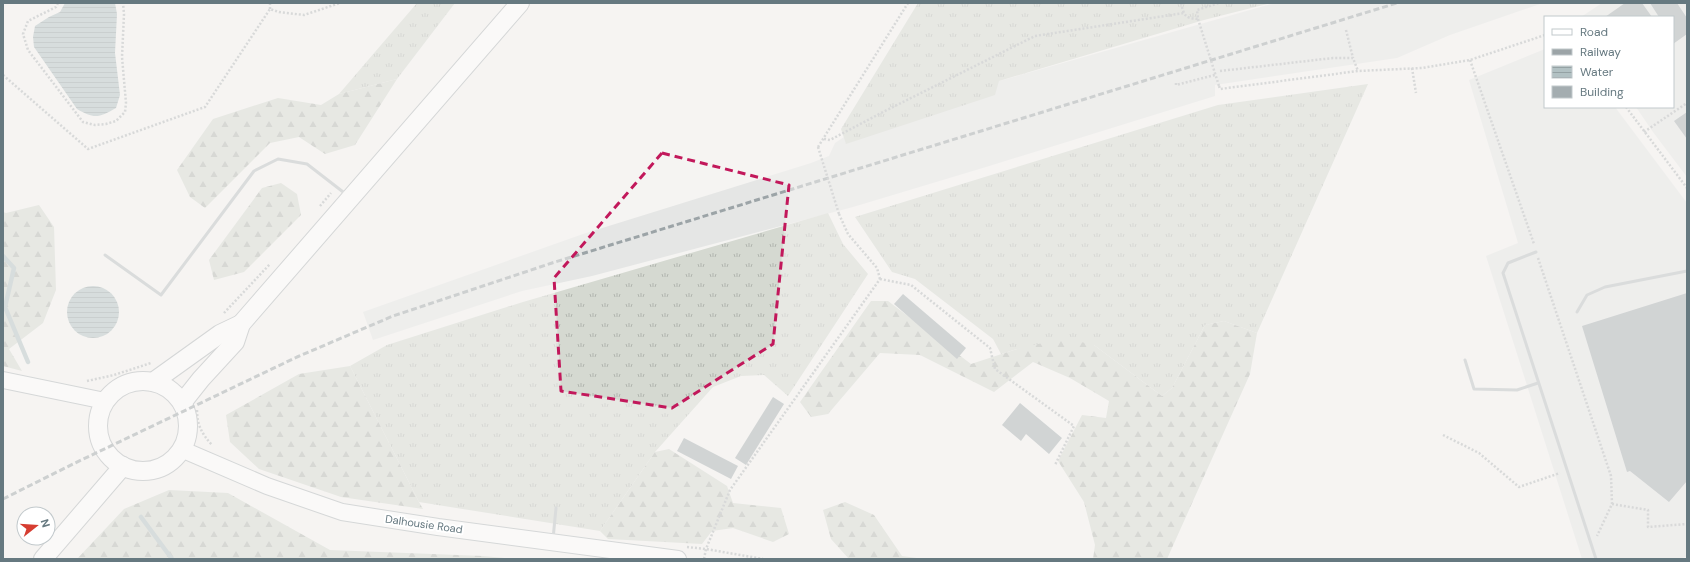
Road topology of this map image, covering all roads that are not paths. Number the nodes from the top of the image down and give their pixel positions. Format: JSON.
{"nodes":[{"id":1,"x":520,"y":3,"type":"edge"},
{"id":2,"x":351,"y":198,"type":"junction"},
{"id":3,"x":1536,"y":252,"type":"road end"},
{"id":4,"x":105,"y":255,"type":"dead end"},
{"id":5,"x":1687,"y":271,"type":"edge"},
{"id":6,"x":1577,"y":312,"type":"dead end"},
{"id":7,"x":242,"y":324,"type":"junction"},
{"id":8,"x":1465,"y":360,"type":"dead end"},
{"id":9,"x":3,"y":380,"type":"edge"},
{"id":10,"x":153,"y":382,"type":"junction"},
{"id":11,"x":1538,"y":383,"type":"junction"},
{"id":12,"x":105,"y":400,"type":"junction"},
{"id":13,"x":189,"y":405,"type":"junction"},
{"id":14,"x":181,"y":449,"type":"junction"},
{"id":15,"x":123,"y":466,"type":"junction"},
{"id":16,"x":556,"y":508,"type":"dead end"},
{"id":17,"x":553,"y":542,"type":"junction"},
{"id":18,"x":43,"y":559,"type":"edge"},
{"id":19,"x":678,"y":559,"type":"edge"},
{"id":20,"x":1596,"y":559,"type":"edge"}],
"edges":[{"from":1,"to":2,"type":"main road"},
{"from":2,"to":4,"type":"lane"},
{"from":2,"to":7,"type":"main road"},
{"from":3,"to":11,"type":"lane"},
{"from":5,"to":6,"type":"lane"},
{"from":7,"to":10,"type":"main road"},
{"from":7,"to":13,"type":"main road"},
{"from":8,"to":11,"type":"lane"},
{"from":9,"to":12,"type":"main road"},
{"from":10,"to":12,"type":"main road"},
{"from":10,"to":13,"type":"main road"},
{"from":11,"to":20,"type":"lane"},
{"from":12,"to":15,"type":"main road"},
{"from":13,"to":14,"type":"main road"},
{"from":14,"to":15,"type":"main road"},
{"from":14,"to":17,"type":"main road","name":"Dalhousie Road"},
{"from":15,"to":18,"type":"main road"},
{"from":16,"to":17,"type":"lane"},
{"from":17,"to":19,"type":"main road","name":"Dalhousie Road"}]}
